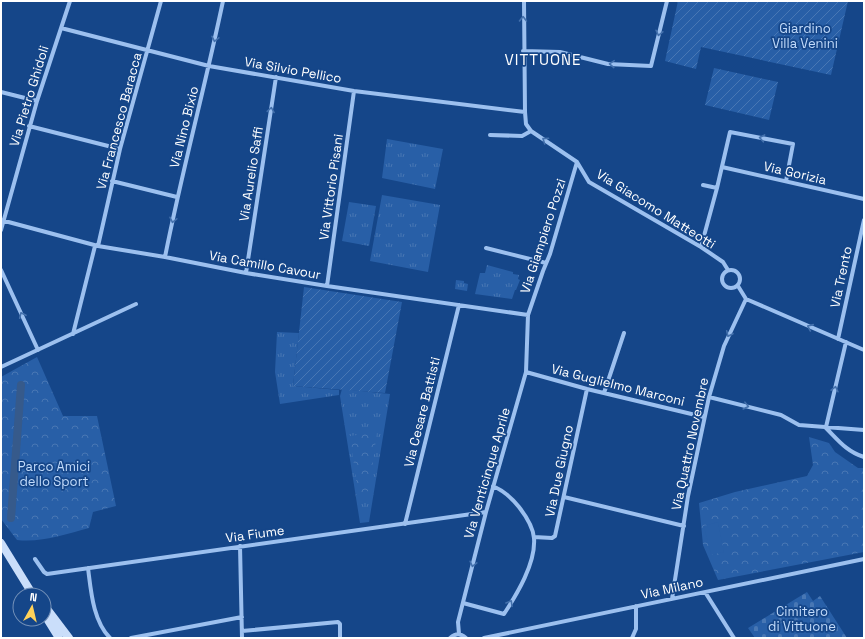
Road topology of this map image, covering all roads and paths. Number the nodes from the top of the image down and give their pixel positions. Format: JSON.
{"nodes":[{"id":1,"x":70,"y":1,"type":"edge"},
{"id":2,"x":161,"y":1,"type":"edge"},
{"id":3,"x":223,"y":1,"type":"edge"},
{"id":4,"x":524,"y":1,"type":"edge"},
{"id":5,"x":667,"y":1,"type":"edge"},
{"id":6,"x":61,"y":28,"type":"junction"},
{"id":7,"x":148,"y":51,"type":"junction"},
{"id":8,"x":523,"y":52,"type":"junction"},
{"id":9,"x":209,"y":66,"type":"junction"},
{"id":10,"x":276,"y":77,"type":"junction"},
{"id":11,"x":354,"y":91,"type":"junction"},
{"id":12,"x":1,"y":92,"type":"edge"},
{"id":13,"x":37,"y":101,"type":"junction"},
{"id":14,"x":525,"y":112,"type":"junction"},
{"id":15,"x":29,"y":126,"type":"junction"},
{"id":16,"x":531,"y":131,"type":"junction"},
{"id":17,"x":490,"y":135,"type":"dead end"},
{"id":18,"x":120,"y":149,"type":"junction"},
{"id":19,"x":577,"y":162,"type":"junction"},
{"id":20,"x":722,"y":166,"type":"junction"},
{"id":21,"x":112,"y":181,"type":"junction"},
{"id":22,"x":786,"y":181,"type":"junction"},
{"id":23,"x":703,"y":184,"type":"dead end"},
{"id":24,"x":717,"y":188,"type":"junction"},
{"id":25,"x":178,"y":197,"type":"junction"},
{"id":26,"x":864,"y":199,"type":"edge"},
{"id":27,"x":2,"y":220,"type":"edge"},
{"id":28,"x":864,"y":222,"type":"edge"},
{"id":29,"x":1,"y":230,"type":"edge"},
{"id":30,"x":97,"y":246,"type":"junction"},
{"id":31,"x":701,"y":247,"type":"junction"},
{"id":32,"x":486,"y":248,"type":"dead end"},
{"id":33,"x":165,"y":257,"type":"junction"},
{"id":34,"x":546,"y":263,"type":"junction"},
{"id":35,"x":1,"y":270,"type":"edge"},
{"id":36,"x":728,"y":270,"type":"junction"},
{"id":37,"x":246,"y":273,"type":"junction"},
{"id":38,"x":327,"y":286,"type":"junction"},
{"id":39,"x":738,"y":286,"type":"junction"},
{"id":40,"x":746,"y":299,"type":"junction"},
{"id":41,"x":136,"y":304,"type":"dead end"},
{"id":42,"x":458,"y":305,"type":"junction"},
{"id":43,"x":528,"y":315,"type":"junction"},
{"id":44,"x":624,"y":333,"type":"dead end"},
{"id":45,"x":72,"y":334,"type":"junction"},
{"id":46,"x":838,"y":339,"type":"junction"},
{"id":47,"x":846,"y":342,"type":"junction"},
{"id":48,"x":38,"y":350,"type":"junction"},
{"id":49,"x":864,"y":350,"type":"edge"},
{"id":50,"x":1,"y":367,"type":"edge"},
{"id":51,"x":526,"y":372,"type":"junction"},
{"id":52,"x":587,"y":389,"type":"junction"},
{"id":53,"x":604,"y":393,"type":"junction"},
{"id":54,"x":709,"y":397,"type":"junction"},
{"id":55,"x":704,"y":417,"type":"junction"},
{"id":56,"x":826,"y":427,"type":"junction"},
{"id":57,"x":864,"y":430,"type":"edge"},
{"id":58,"x":864,"y":457,"type":"edge"},
{"id":59,"x":493,"y":486,"type":"junction"},
{"id":60,"x":564,"y":497,"type":"junction"},
{"id":61,"x":486,"y":512,"type":"junction"},
{"id":62,"x":405,"y":524,"type":"junction"},
{"id":63,"x":684,"y":526,"type":"junction"},
{"id":64,"x":534,"y":537,"type":"junction"},
{"id":65,"x":1,"y":543,"type":"edge"},
{"id":66,"x":240,"y":546,"type":"junction"},
{"id":67,"x":35,"y":558,"type":"dead end"},
{"id":68,"x":864,"y":559,"type":"edge"},
{"id":69,"x":88,"y":568,"type":"junction"},
{"id":70,"x":24,"y":580,"type":"junction"},
{"id":71,"x":28,"y":587,"type":"edge"},
{"id":72,"x":30,"y":587,"type":"edge"},
{"id":73,"x":705,"y":592,"type":"junction"},
{"id":74,"x":672,"y":599,"type":"junction"},
{"id":75,"x":462,"y":603,"type":"junction"},
{"id":76,"x":636,"y":606,"type":"junction"},
{"id":77,"x":52,"y":616,"type":"edge"},
{"id":78,"x":242,"y":617,"type":"junction"},
{"id":79,"x":52,"y":627,"type":"edge"},
{"id":80,"x":242,"y":631,"type":"junction"},
{"id":81,"x":459,"y":634,"type":"junction"},
{"id":82,"x":58,"y":638,"type":"edge"},
{"id":83,"x":69,"y":638,"type":"edge"},
{"id":84,"x":110,"y":638,"type":"edge"},
{"id":85,"x":131,"y":638,"type":"edge"},
{"id":86,"x":242,"y":638,"type":"edge"},
{"id":87,"x":340,"y":638,"type":"edge"},
{"id":88,"x":450,"y":638,"type":"edge"},
{"id":89,"x":466,"y":638,"type":"edge"},
{"id":90,"x":484,"y":638,"type":"edge"},
{"id":91,"x":632,"y":638,"type":"edge"},
{"id":92,"x":734,"y":638,"type":"edge"}],
"edges":[{"from":1,"to":6,"type":"street","name":"Via Pietro Ghidoli"},
{"from":2,"to":7,"type":"street","name":"Via Francesco Baracca"},
{"from":3,"to":9,"type":"street","name":"Via Nino Bixio","one_way":true},
{"from":8,"to":4,"type":"street","one_way":true},
{"from":5,"to":8,"type":"street","one_way":true},
{"from":6,"to":7,"type":"street","name":"Via Silvio Pellico"},
{"from":6,"to":13,"type":"street","name":"Via Pietro Ghidoli"},
{"from":7,"to":9,"type":"street","name":"Via Silvio Pellico"},
{"from":7,"to":18,"type":"street","name":"Via Francesco Baracca"},
{"from":8,"to":14,"type":"street"},
{"from":9,"to":10,"type":"street","name":"Via Silvio Pellico"},
{"from":9,"to":25,"type":"street","name":"Via Nino Bixio"},
{"from":10,"to":11,"type":"street","name":"Via Silvio Pellico"},
{"from":37,"to":10,"type":"street","name":"Via Aurelio Saffi","one_way":true},
{"from":11,"to":14,"type":"street","name":"Via Silvio Pellico"},
{"from":11,"to":38,"type":"street","name":"Via Vittorio Pisani"},
{"from":12,"to":13,"type":"street"},
{"from":13,"to":15,"type":"street","name":"Via Pietro Ghidoli"},
{"from":14,"to":16,"type":"street"},
{"from":15,"to":18,"type":"street"},
{"from":15,"to":27,"type":"street","name":"Via Pietro Ghidoli"},
{"from":16,"to":17,"type":"street"},
{"from":19,"to":16,"type":"street","one_way":true},
{"from":18,"to":21,"type":"street","name":"Via Francesco Baracca"},
{"from":19,"to":31,"type":"street","name":"Via Giacomo Matteotti"},
{"from":19,"to":34,"type":"street","name":"Via Giampiero Pozzi"},
{"from":20,"to":22,"type":"street","name":"Via Gorizia"},
{"from":22,"to":20,"type":"street","one_way":true},
{"from":20,"to":24,"type":"street"},
{"from":21,"to":25,"type":"street"},
{"from":21,"to":30,"type":"street","name":"Via Francesco Baracca"},
{"from":22,"to":26,"type":"street","name":"Via Gorizia"},
{"from":23,"to":24,"type":"street"},
{"from":24,"to":31,"type":"street"},
{"from":25,"to":33,"type":"street","name":"Via Nino Bixio","one_way":true},
{"from":27,"to":29,"type":"street","name":"Via Pietro Ghidoli"},
{"from":27,"to":30,"type":"street","name":"Via Camillo Cavour"},
{"from":28,"to":46,"type":"street","name":"Via Trento"},
{"from":30,"to":33,"type":"street","name":"Via Camillo Cavour"},
{"from":30,"to":45,"type":"street","name":"Via Francesco Baracca"},
{"from":31,"to":36,"type":"street","name":"Via Giacomo Matteotti"},
{"from":32,"to":34,"type":"street"},
{"from":33,"to":37,"type":"street","name":"Via Camillo Cavour"},
{"from":34,"to":43,"type":"street","name":"Via Giampiero Pozzi"},
{"from":48,"to":35,"type":"street","one_way":true},
{"from":36,"to":39,"type":"street"},
{"from":36,"to":39,"type":"street"},
{"from":37,"to":38,"type":"street","name":"Via Camillo Cavour"},
{"from":38,"to":42,"type":"street","name":"Via Camillo Cavour"},
{"from":39,"to":40,"type":"street"},
{"from":46,"to":40,"type":"street","one_way":true},
{"from":40,"to":54,"type":"street","name":"Via Quattro Novembre","one_way":true},
{"from":41,"to":45,"type":"street"},
{"from":42,"to":43,"type":"street","name":"Via Camillo Cavour"},
{"from":42,"to":62,"type":"street","name":"Via Cesare Battisti"},
{"from":43,"to":51,"type":"street","name":"Via Venticinque Aprile"},
{"from":44,"to":53,"type":"street"},
{"from":45,"to":48,"type":"street"},
{"from":46,"to":47,"type":"street"},
{"from":47,"to":49,"type":"street"},
{"from":56,"to":47,"type":"street","one_way":true},
{"from":48,"to":50,"type":"street"},
{"from":51,"to":52,"type":"street","name":"Via Guglielmo Marconi"},
{"from":51,"to":59,"type":"street","name":"Via Venticinque Aprile"},
{"from":52,"to":53,"type":"street","name":"Via Guglielmo Marconi"},
{"from":52,"to":60,"type":"street","name":"Via Due Giugno"},
{"from":53,"to":55,"type":"street","name":"Via Guglielmo Marconi"},
{"from":54,"to":55,"type":"street","name":"Via Quattro Novembre"},
{"from":54,"to":56,"type":"street","one_way":true},
{"from":55,"to":63,"type":"street","name":"Via Quattro Novembre"},
{"from":56,"to":57,"type":"street"},
{"from":56,"to":58,"type":"street"},
{"from":59,"to":61,"type":"street","name":"Via Venticinque Aprile"},
{"from":59,"to":64,"type":"street"},
{"from":60,"to":63,"type":"street"},
{"from":60,"to":64,"type":"street","name":"Via Due Giugno"},
{"from":61,"to":62,"type":"street","name":"Via Fiume"},
{"from":61,"to":75,"type":"street","name":"Via Venticinque Aprile","one_way":true},
{"from":62,"to":66,"type":"street","name":"Via Fiume"},
{"from":63,"to":74,"type":"street","name":"Via Quattro Novembre"},
{"from":75,"to":64,"type":"street","one_way":true},
{"from":65,"to":70,"type":"main road"},
{"from":66,"to":69,"type":"street","name":"Via Fiume"},
{"from":66,"to":78,"type":"street"},
{"from":67,"to":69,"type":"street","name":"Via Fiume"},
{"from":68,"to":73,"type":"street","name":"Via Milano"},
{"from":69,"to":84,"type":"street"},
{"from":70,"to":71,"type":"main road"},
{"from":70,"to":72,"type":"main road"},
{"from":73,"to":74,"type":"street","name":"Via Milano"},
{"from":73,"to":92,"type":"street"},
{"from":74,"to":76,"type":"street","name":"Via Milano"},
{"from":75,"to":81,"type":"street","name":"Via Venticinque Aprile"},
{"from":76,"to":90,"type":"street","name":"Via Milano"},
{"from":76,"to":91,"type":"street"},
{"from":77,"to":83,"type":"main road"},
{"from":78,"to":80,"type":"street"},
{"from":78,"to":85,"type":"street"},
{"from":79,"to":82,"type":"main road"},
{"from":80,"to":86,"type":"street"},
{"from":80,"to":87,"type":"street"},
{"from":81,"to":88,"type":"street"},
{"from":81,"to":89,"type":"street"}]}
